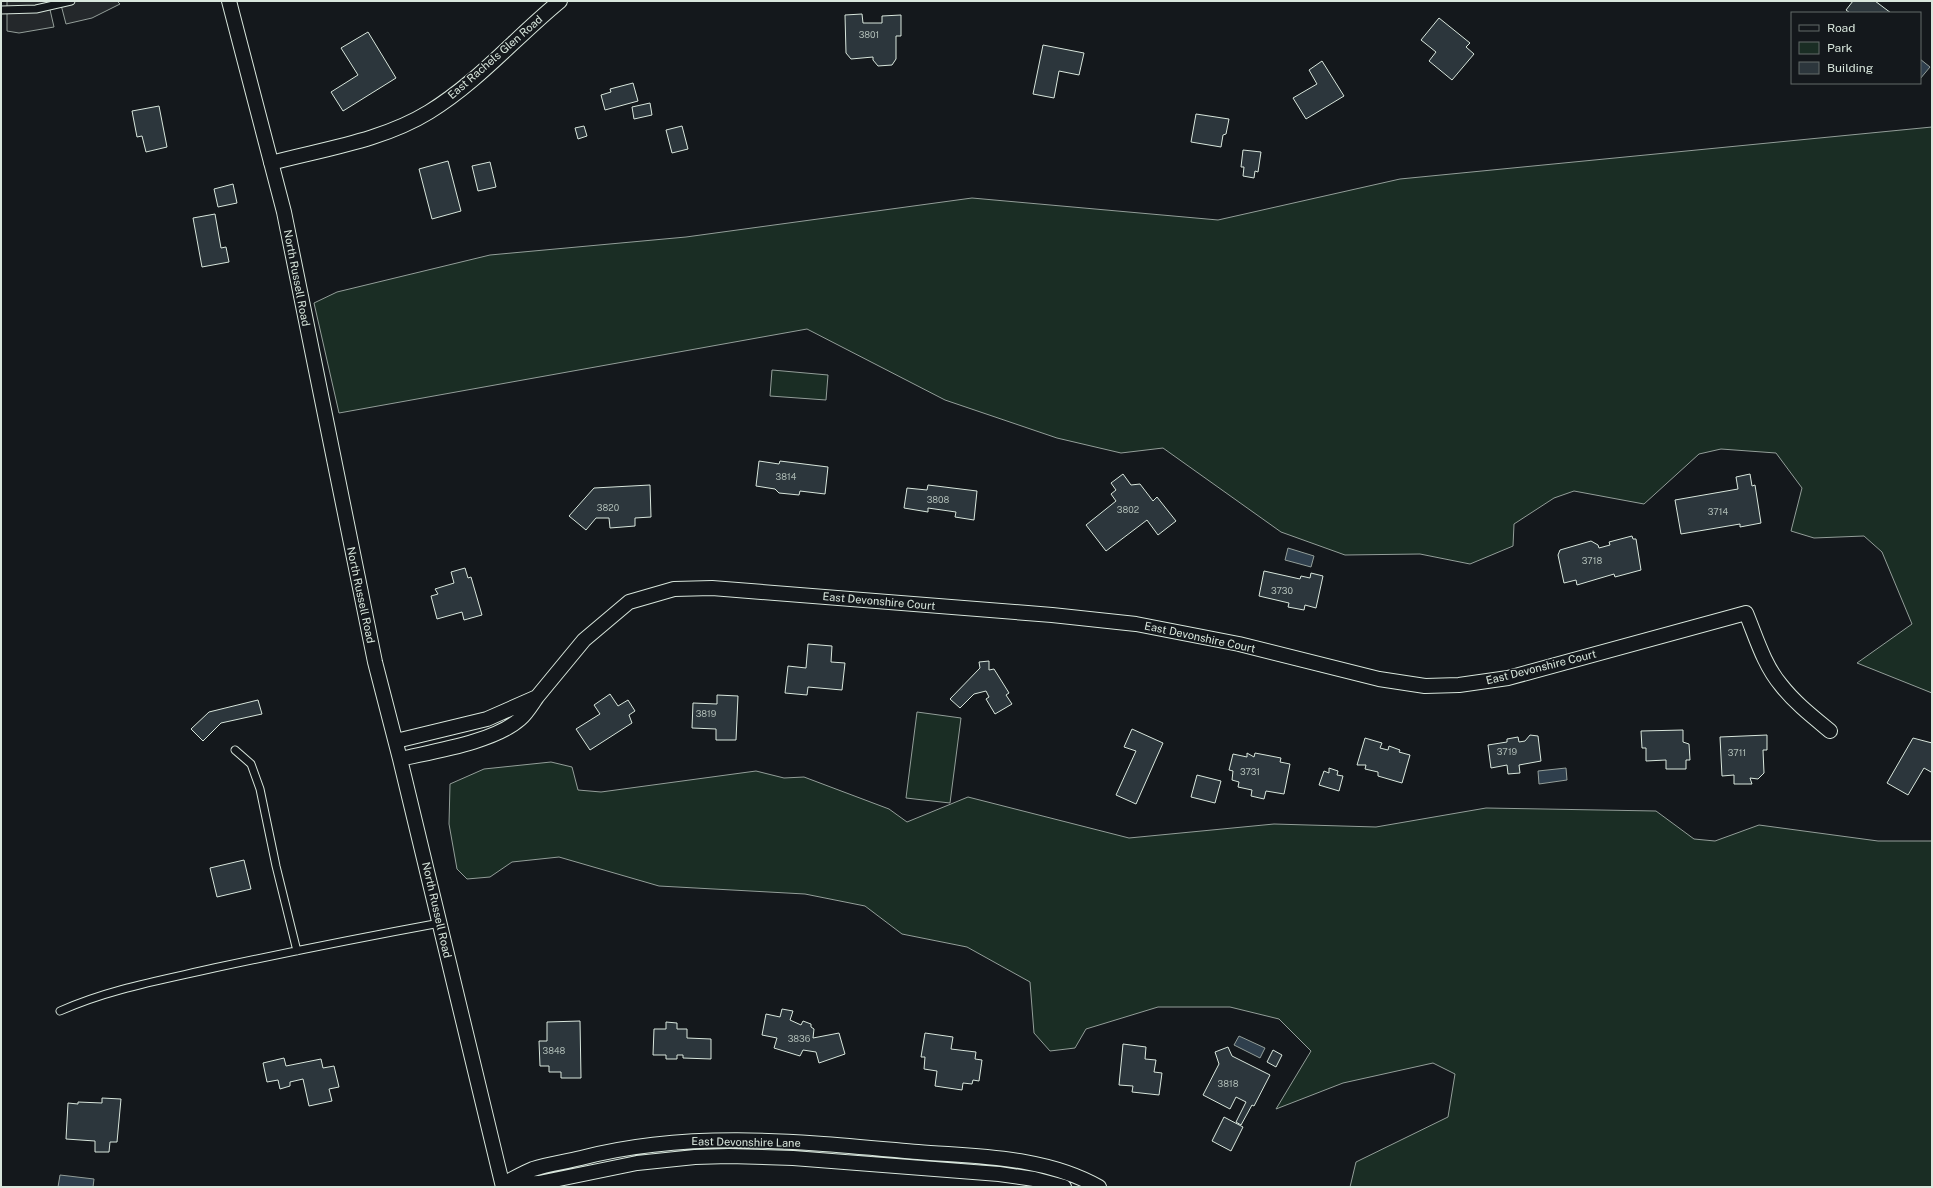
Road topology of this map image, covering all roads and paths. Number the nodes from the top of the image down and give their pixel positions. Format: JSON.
{"nodes":[{"id":1,"x":71,"y":1,"type":"edge"},
{"id":2,"x":229,"y":1,"type":"edge"},
{"id":3,"x":560,"y":1,"type":"edge"},
{"id":4,"x":1,"y":10,"type":"edge"},
{"id":5,"x":271,"y":162,"type":"junction"},
{"id":6,"x":537,"y":697,"type":"junction"},
{"id":7,"x":1830,"y":731,"type":"dead end"},
{"id":8,"x":396,"y":741,"type":"junction"},
{"id":9,"x":235,"y":750,"type":"dead end"},
{"id":10,"x":400,"y":759,"type":"junction"},
{"id":11,"x":440,"y":923,"type":"junction"},
{"id":12,"x":297,"y":950,"type":"junction"},
{"id":13,"x":60,"y":1011,"type":"dead end"},
{"id":14,"x":503,"y":1185,"type":"edge"},
{"id":15,"x":1064,"y":1187,"type":"edge"},
{"id":16,"x":1099,"y":1187,"type":"edge"}],
"edges":[{"from":1,"to":4,"type":"lane"},
{"from":2,"to":5,"type":"street","name":"North Russell Road"},
{"from":3,"to":5,"type":"street","name":"East Rachels Glen Road"},
{"from":5,"to":8,"type":"street","name":"North Russell Road"},
{"from":6,"to":7,"type":"street","name":"East Devonshire Court"},
{"from":6,"to":8,"type":"street","name":"East Devonshire Court"},
{"from":6,"to":10,"type":"street","name":"East Devonshire Court"},
{"from":8,"to":10,"type":"street","name":"North Russell Road"},
{"from":9,"to":12,"type":"lane"},
{"from":10,"to":11,"type":"street","name":"North Russell Road"},
{"from":11,"to":12,"type":"lane"},
{"from":11,"to":14,"type":"street","name":"North Russell Road"},
{"from":12,"to":13,"type":"lane"},
{"from":14,"to":15,"type":"street","name":"East Devonshire Lane"},
{"from":14,"to":16,"type":"street","name":"East Devonshire Lane"}]}
